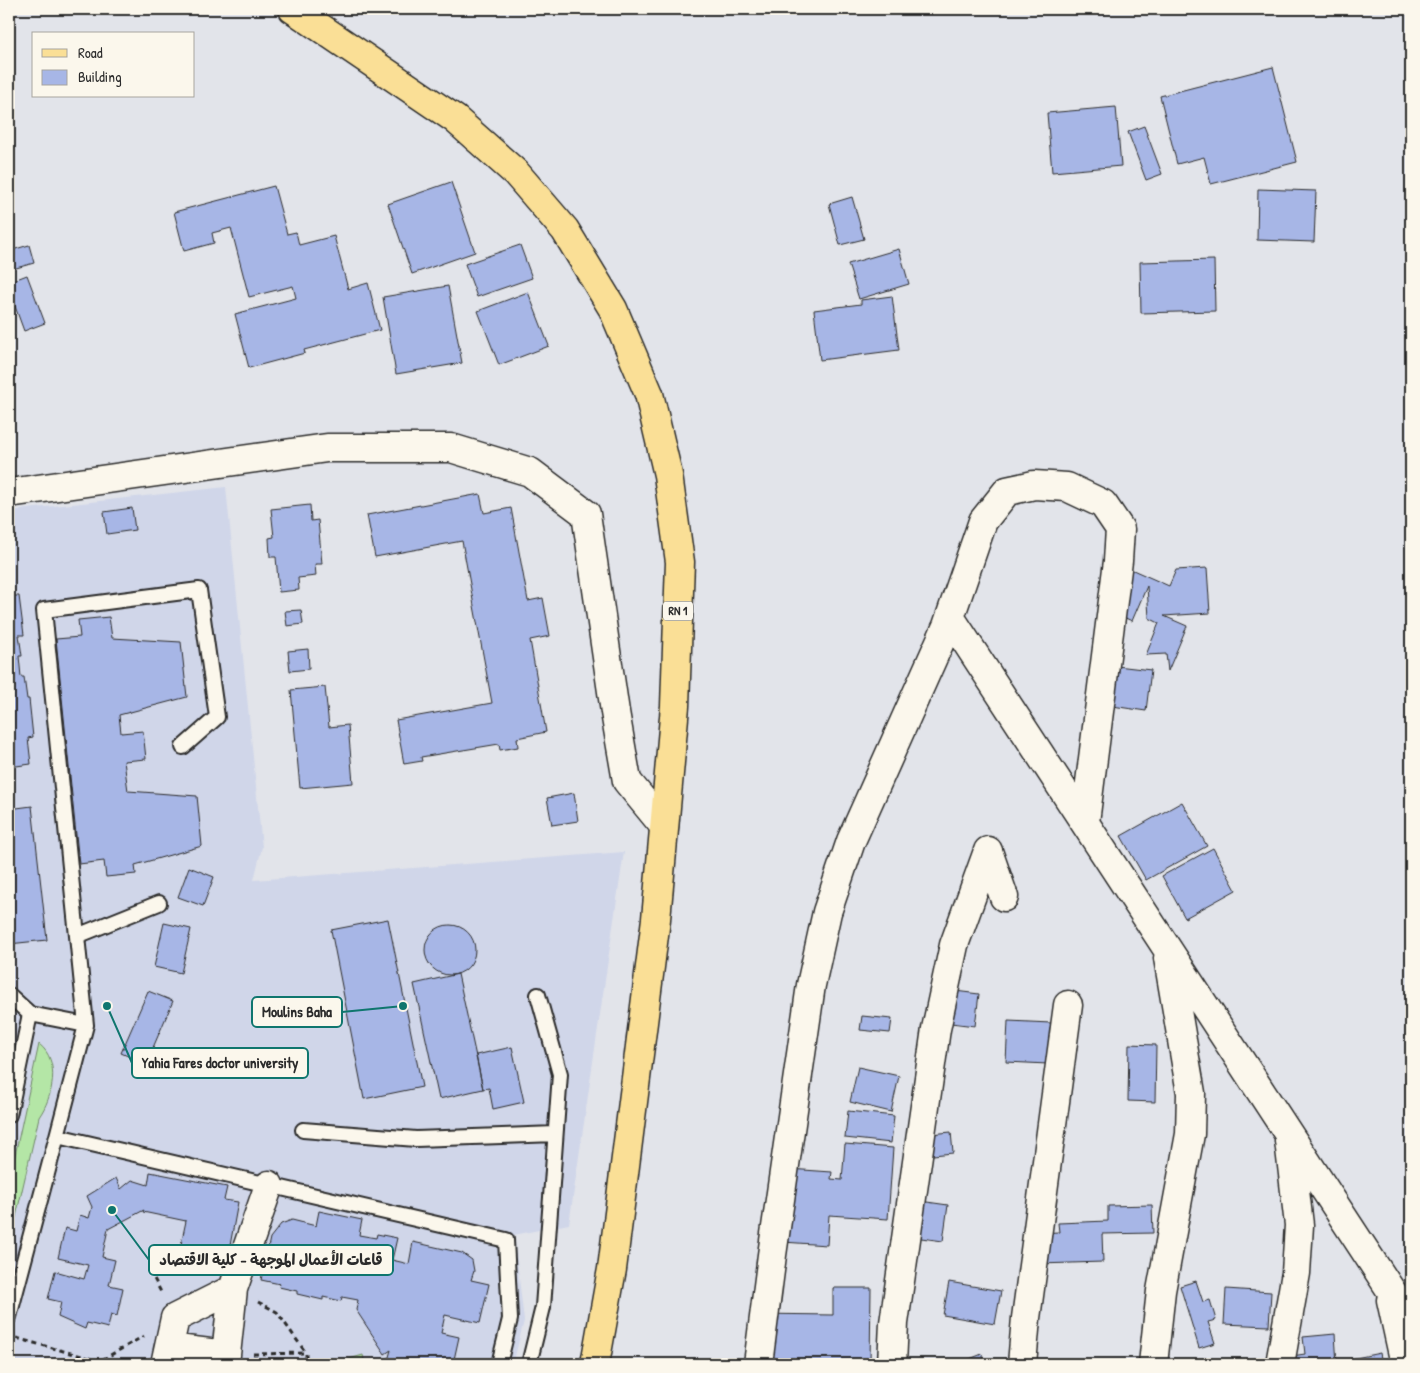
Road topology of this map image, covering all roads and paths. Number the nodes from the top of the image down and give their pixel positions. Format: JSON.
{"nodes":[{"id":1,"x":293,"y":9,"type":"edge"},
{"id":2,"x":9,"y":493,"type":"edge"},
{"id":3,"x":950,"y":616,"type":"junction"},
{"id":4,"x":183,"y":747,"type":"dead end"},
{"id":5,"x":1085,"y":822,"type":"junction"},
{"id":6,"x":664,"y":826,"type":"junction"},
{"id":7,"x":1004,"y":897,"type":"dead end"},
{"id":8,"x":159,"y":903,"type":"dead end"},
{"id":9,"x":77,"y":936,"type":"junction"},
{"id":10,"x":1166,"y":947,"type":"junction"},
{"id":11,"x":9,"y":995,"type":"edge"},
{"id":12,"x":538,"y":995,"type":"dead end"},
{"id":13,"x":1068,"y":1005,"type":"dead end"},
{"id":14,"x":30,"y":1014,"type":"junction"},
{"id":15,"x":86,"y":1025,"type":"junction"},
{"id":16,"x":9,"y":1115,"type":"edge"},
{"id":17,"x":303,"y":1130,"type":"dead end"},
{"id":18,"x":555,"y":1134,"type":"junction"},
{"id":19,"x":1288,"y":1135,"type":"junction"},
{"id":20,"x":57,"y":1136,"type":"junction"},
{"id":21,"x":269,"y":1185,"type":"junction"},
{"id":22,"x":150,"y":1271,"type":"dead end"},
{"id":23,"x":233,"y":1289,"type":"junction"},
{"id":24,"x":1389,"y":1289,"type":"junction"},
{"id":25,"x":9,"y":1317,"type":"edge"},
{"id":26,"x":175,"y":1318,"type":"junction"},
{"id":27,"x":1411,"y":1321,"type":"edge"},
{"id":28,"x":16,"y":1338,"type":"dead end"},
{"id":29,"x":306,"y":1353,"type":"junction"},
{"id":30,"x":255,"y":1354,"type":"dead end"},
{"id":31,"x":167,"y":1356,"type":"edge"},
{"id":32,"x":225,"y":1360,"type":"edge"},
{"id":33,"x":306,"y":1364,"type":"edge"},
{"id":34,"x":499,"y":1364,"type":"edge"},
{"id":35,"x":529,"y":1364,"type":"edge"},
{"id":36,"x":595,"y":1364,"type":"edge"},
{"id":37,"x":758,"y":1364,"type":"edge"},
{"id":38,"x":892,"y":1364,"type":"edge"},
{"id":39,"x":1022,"y":1364,"type":"edge"},
{"id":40,"x":1153,"y":1364,"type":"edge"},
{"id":41,"x":1280,"y":1364,"type":"edge"},
{"id":42,"x":1405,"y":1364,"type":"edge"}],
"edges":[{"from":1,"to":6,"type":"main road","number":"RN 1"},
{"from":2,"to":6,"type":"street"},
{"from":3,"to":5,"type":"street"},
{"from":3,"to":5,"type":"street"},
{"from":3,"to":37,"type":"street"},
{"from":4,"to":9,"type":"lane"},
{"from":5,"to":10,"type":"street"},
{"from":6,"to":36,"type":"main road","number":"RN 1"},
{"from":7,"to":38,"type":"street"},
{"from":8,"to":9,"type":"lane"},
{"from":9,"to":15,"type":"lane"},
{"from":10,"to":19,"type":"street"},
{"from":10,"to":40,"type":"street"},
{"from":11,"to":14,"type":"lane"},
{"from":12,"to":18,"type":"lane"},
{"from":13,"to":39,"type":"street"},
{"from":14,"to":15,"type":"lane"},
{"from":14,"to":16,"type":"lane"},
{"from":15,"to":20,"type":"lane"},
{"from":17,"to":18,"type":"lane"},
{"from":18,"to":35,"type":"lane"},
{"from":19,"to":24,"type":"street"},
{"from":19,"to":41,"type":"street"},
{"from":20,"to":21,"type":"lane"},
{"from":20,"to":25,"type":"lane"},
{"from":21,"to":23,"type":"street"},
{"from":21,"to":34,"type":"lane"},
{"from":22,"to":26,"type":"path"},
{"from":23,"to":26,"type":"street"},
{"from":23,"to":29,"type":"path"},
{"from":23,"to":32,"type":"street"},
{"from":24,"to":27,"type":"street"},
{"from":24,"to":42,"type":"street"},
{"from":26,"to":28,"type":"path"},
{"from":26,"to":31,"type":"street"},
{"from":29,"to":30,"type":"path"},
{"from":29,"to":33,"type":"path"},
{"from":31,"to":32,"type":"street"}]}
